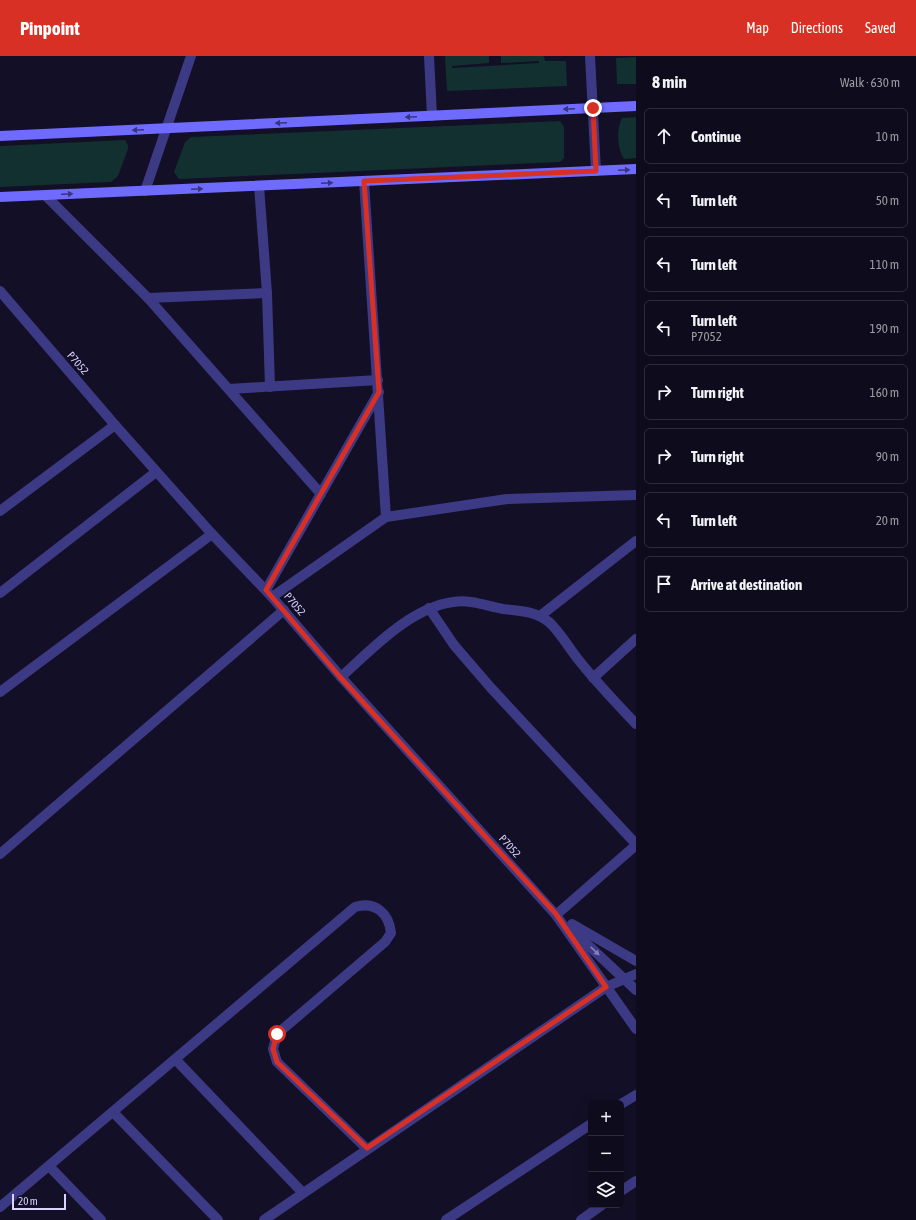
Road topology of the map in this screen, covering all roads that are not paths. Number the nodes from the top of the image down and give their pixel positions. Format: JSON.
{"nodes":[{"id":1,"x":190,"y":56,"type":"edge"},
{"id":2,"x":429,"y":56,"type":"edge"},
{"id":3,"x":590,"y":56,"type":"edge"},
{"id":4,"x":636,"y":106,"type":"edge"},
{"id":5,"x":593,"y":108,"type":"junction"},
{"id":6,"x":432,"y":116,"type":"junction"},
{"id":7,"x":166,"y":129,"type":"junction"},
{"id":8,"x":0,"y":136,"type":"edge"},
{"id":9,"x":636,"y":169,"type":"edge"},
{"id":10,"x":596,"y":171,"type":"junction"},
{"id":11,"x":364,"y":181,"type":"junction"},
{"id":12,"x":259,"y":186,"type":"junction"},
{"id":13,"x":145,"y":191,"type":"junction"},
{"id":14,"x":45,"y":195,"type":"junction"},
{"id":15,"x":0,"y":197,"type":"edge"},
{"id":16,"x":0,"y":291,"type":"edge"},
{"id":17,"x":267,"y":293,"type":"junction"},
{"id":18,"x":148,"y":298,"type":"junction"},
{"id":19,"x":378,"y":380,"type":"junction"},
{"id":20,"x":270,"y":386,"type":"junction"},
{"id":21,"x":229,"y":389,"type":"junction"},
{"id":22,"x":379,"y":392,"type":"junction"},
{"id":23,"x":115,"y":425,"type":"junction"},
{"id":24,"x":156,"y":472,"type":"junction"},
{"id":25,"x":321,"y":494,"type":"junction"},
{"id":26,"x":636,"y":495,"type":"edge"},
{"id":27,"x":1,"y":508,"type":"edge"},
{"id":28,"x":386,"y":516,"type":"junction"},
{"id":29,"x":212,"y":534,"type":"junction"},
{"id":30,"x":636,"y":541,"type":"edge"},
{"id":31,"x":0,"y":593,"type":"edge"},
{"id":32,"x":269,"y":594,"type":"junction"},
{"id":33,"x":429,"y":608,"type":"junction"},
{"id":34,"x":284,"y":610,"type":"junction"},
{"id":35,"x":540,"y":616,"type":"junction"},
{"id":36,"x":636,"y":639,"type":"edge"},
{"id":37,"x":340,"y":677,"type":"junction"},
{"id":38,"x":593,"y":678,"type":"junction"},
{"id":39,"x":0,"y":692,"type":"edge"},
{"id":40,"x":636,"y":724,"type":"edge"},
{"id":41,"x":636,"y":845,"type":"edge"},
{"id":42,"x":0,"y":854,"type":"edge"},
{"id":43,"x":556,"y":914,"type":"junction"},
{"id":44,"x":636,"y":961,"type":"edge"},
{"id":45,"x":636,"y":974,"type":"edge"},
{"id":46,"x":624,"y":980,"type":"junction"},
{"id":47,"x":606,"y":987,"type":"junction"},
{"id":48,"x":636,"y":990,"type":"edge"},
{"id":49,"x":636,"y":1029,"type":"edge"},
{"id":50,"x":176,"y":1060,"type":"junction"},
{"id":51,"x":636,"y":1094,"type":"edge"},
{"id":52,"x":624,"y":1102,"type":"edge"},
{"id":53,"x":113,"y":1112,"type":"junction"},
{"id":54,"x":588,"y":1126,"type":"edge"},
{"id":55,"x":367,"y":1148,"type":"junction"},
{"id":56,"x":49,"y":1166,"type":"junction"},
{"id":57,"x":636,"y":1180,"type":"edge"},
{"id":58,"x":624,"y":1189,"type":"edge"},
{"id":59,"x":303,"y":1193,"type":"junction"},
{"id":60,"x":0,"y":1208,"type":"edge"},
{"id":61,"x":598,"y":1208,"type":"edge"},
{"id":62,"x":101,"y":1220,"type":"edge"},
{"id":63,"x":218,"y":1220,"type":"edge"},
{"id":64,"x":264,"y":1220,"type":"edge"},
{"id":65,"x":446,"y":1220,"type":"edge"},
{"id":66,"x":581,"y":1220,"type":"edge"}],
"edges":[{"from":1,"to":7,"type":"street"},
{"from":2,"to":6,"type":"street"},
{"from":3,"to":5,"type":"street"},
{"from":4,"to":5,"type":"street"},
{"from":5,"to":6,"type":"street","one_way":true},
{"from":5,"to":10,"type":"street"},
{"from":6,"to":7,"type":"street","one_way":true},
{"from":7,"to":8,"type":"street","one_way":true},
{"from":7,"to":13,"type":"street"},
{"from":10,"to":9,"type":"street","one_way":true},
{"from":10,"to":11,"type":"street"},
{"from":12,"to":11,"type":"street","one_way":true},
{"from":11,"to":19,"type":"street"},
{"from":13,"to":12,"type":"street","one_way":true},
{"from":12,"to":17,"type":"street"},
{"from":14,"to":13,"type":"street","one_way":true},
{"from":14,"to":15,"type":"street"},
{"from":14,"to":18,"type":"street"},
{"from":16,"to":23,"type":"street","name":"P7052"},
{"from":17,"to":18,"type":"street"},
{"from":17,"to":20,"type":"street"},
{"from":18,"to":21,"type":"street"},
{"from":19,"to":20,"type":"street"},
{"from":19,"to":22,"type":"street"},
{"from":20,"to":21,"type":"street"},
{"from":21,"to":25,"type":"street"},
{"from":22,"to":25,"type":"street"},
{"from":22,"to":28,"type":"street"},
{"from":23,"to":24,"type":"street","name":"P7052"},
{"from":23,"to":27,"type":"street"},
{"from":24,"to":29,"type":"street","name":"P7052"},
{"from":24,"to":31,"type":"street"},
{"from":25,"to":32,"type":"street"},
{"from":26,"to":28,"type":"street"},
{"from":28,"to":32,"type":"street"},
{"from":29,"to":32,"type":"street","name":"P7052"},
{"from":29,"to":39,"type":"street"},
{"from":30,"to":35,"type":"street"},
{"from":32,"to":34,"type":"street","name":"P7052"},
{"from":33,"to":35,"type":"street"},
{"from":33,"to":37,"type":"street"},
{"from":33,"to":41,"type":"street"},
{"from":34,"to":37,"type":"street","name":"P7052"},
{"from":34,"to":42,"type":"street"},
{"from":35,"to":38,"type":"street"},
{"from":36,"to":38,"type":"street"},
{"from":37,"to":43,"type":"street","name":"P7052"},
{"from":38,"to":40,"type":"street"},
{"from":41,"to":43,"type":"street"},
{"from":43,"to":44,"type":"street","name":"P7052"},
{"from":43,"to":46,"type":"street","name":"P7052","one_way":true},
{"from":43,"to":47,"type":"street","name":"P7052"},
{"from":45,"to":46,"type":"street"},
{"from":46,"to":47,"type":"street"},
{"from":46,"to":48,"type":"street","name":"P7052"},
{"from":47,"to":49,"type":"street","name":"P7052"},
{"from":47,"to":55,"type":"street"},
{"from":50,"to":53,"type":"street"},
{"from":50,"to":55,"type":"street"},
{"from":50,"to":59,"type":"street"},
{"from":51,"to":52,"type":"street"},
{"from":53,"to":56,"type":"street"},
{"from":53,"to":63,"type":"street"},
{"from":54,"to":65,"type":"street"},
{"from":55,"to":59,"type":"street"},
{"from":56,"to":60,"type":"street"},
{"from":56,"to":62,"type":"street"},
{"from":57,"to":58,"type":"street"},
{"from":59,"to":64,"type":"street"},
{"from":61,"to":66,"type":"street"}]}
